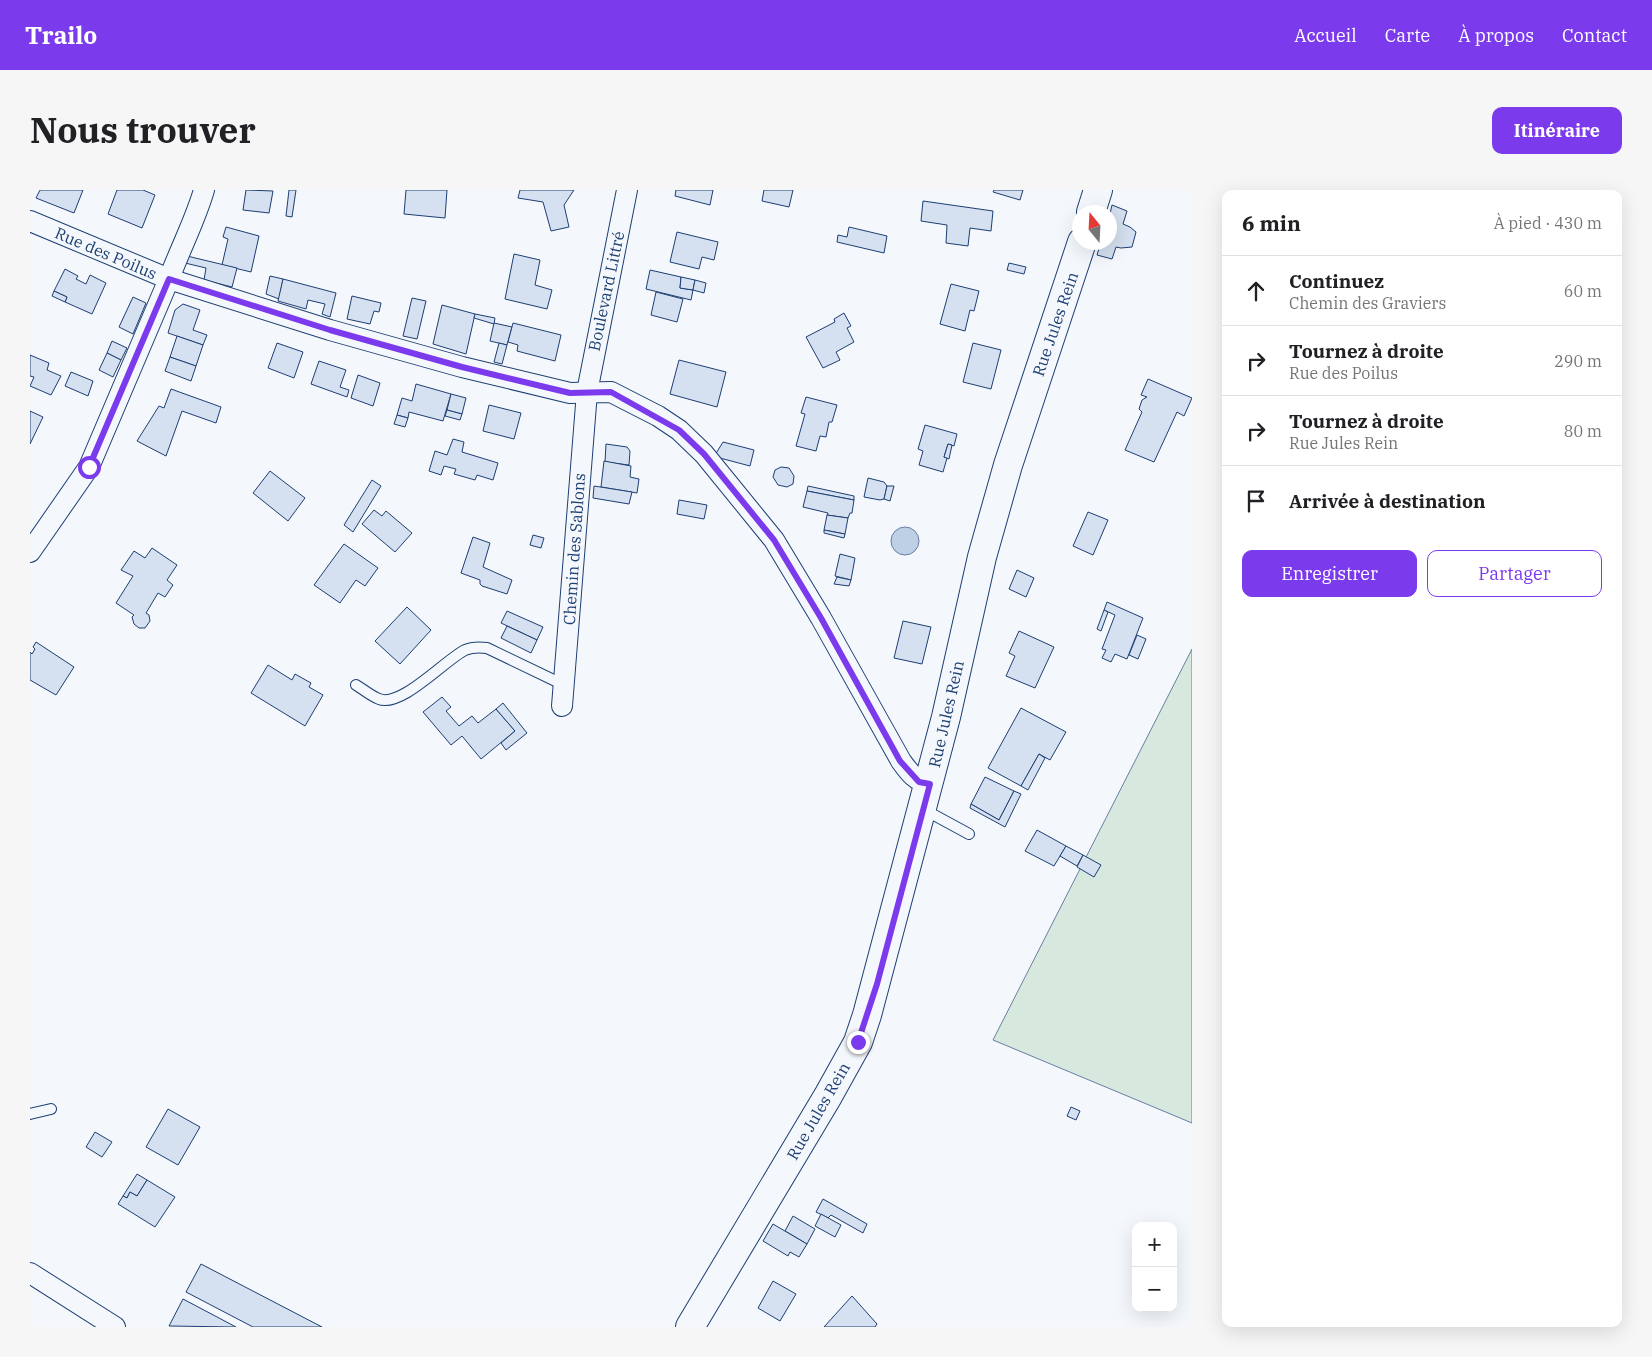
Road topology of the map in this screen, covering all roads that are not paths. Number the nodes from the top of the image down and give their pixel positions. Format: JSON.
{"nodes":[{"id":1,"x":204,"y":190,"type":"edge"},
{"id":2,"x":627,"y":190,"type":"edge"},
{"id":3,"x":1098,"y":190,"type":"edge"},
{"id":4,"x":1093,"y":205,"type":"edge"},
{"id":5,"x":30,"y":221,"type":"edge"},
{"id":6,"x":1079,"y":250,"type":"edge"},
{"id":7,"x":169,"y":279,"type":"junction"},
{"id":8,"x":587,"y":392,"type":"junction"},
{"id":9,"x":30,"y":552,"type":"edge"},
{"id":10,"x":356,"y":684,"type":"dead end"},
{"id":11,"x":564,"y":686,"type":"junction"},
{"id":12,"x":562,"y":706,"type":"dead end"},
{"id":13,"x":926,"y":796,"type":"junction"},
{"id":14,"x":969,"y":834,"type":"dead end"},
{"id":15,"x":51,"y":1109,"type":"dead end"},
{"id":16,"x":30,"y":1114,"type":"edge"},
{"id":17,"x":30,"y":1273,"type":"edge"},
{"id":18,"x":114,"y":1327,"type":"edge"},
{"id":19,"x":690,"y":1327,"type":"edge"}],
"edges":[{"from":1,"to":7,"type":"street"},
{"from":2,"to":8,"type":"street","name":"Boulevard Littré"},
{"from":3,"to":4,"type":"main road"},
{"from":5,"to":7,"type":"street","name":"Rue des Poilus"},
{"from":6,"to":13,"type":"main road","name":"Rue Jules Rein"},
{"from":7,"to":8,"type":"street","name":"Rue des Poilus"},
{"from":7,"to":9,"type":"street"},
{"from":8,"to":11,"type":"street","name":"Chemin des Sablons"},
{"from":8,"to":13,"type":"street","name":"Rue des Poilus"},
{"from":10,"to":11,"type":"lane"},
{"from":11,"to":12,"type":"street","name":"Chemin des Sablons"},
{"from":13,"to":14,"type":"lane"},
{"from":13,"to":19,"type":"main road","name":"Rue Jules Rein"},
{"from":15,"to":16,"type":"lane"},
{"from":17,"to":18,"type":"street"}]}
